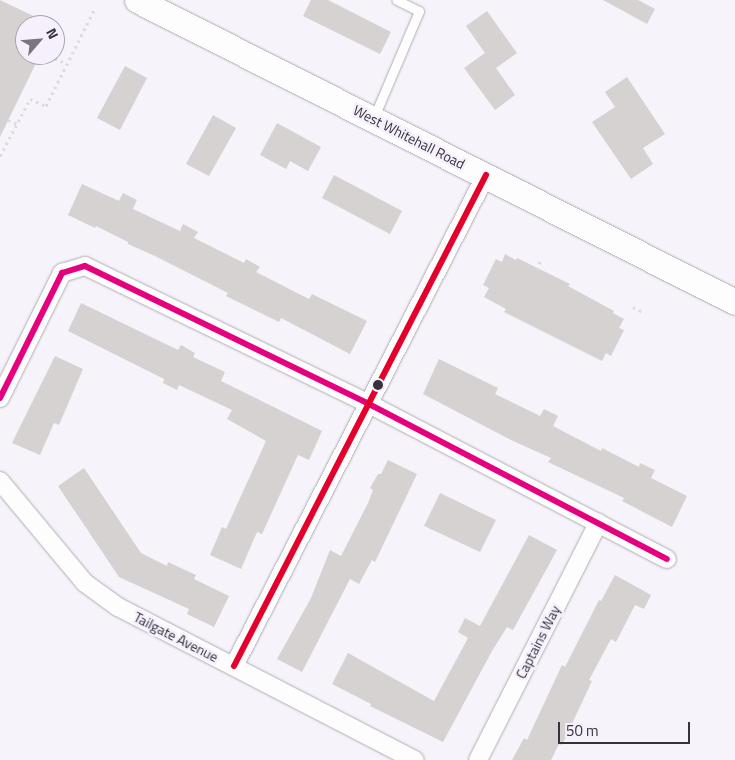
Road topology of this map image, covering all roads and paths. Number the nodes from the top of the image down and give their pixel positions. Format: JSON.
{"nodes":[{"id":1,"x":136,"y":0,"type":"edge"},
{"id":2,"x":396,"y":0,"type":"edge"},
{"id":3,"x":94,"y":10,"type":"dead end"},
{"id":4,"x":67,"y":64,"type":"joint"},
{"id":5,"x":374,"y":119,"type":"junction"},
{"id":6,"x":8,"y":120,"type":"dead end"},
{"id":7,"x":17,"y":124,"type":"junction"},
{"id":8,"x":0,"y":156,"type":"edge"},
{"id":9,"x":486,"y":175,"type":"junction"},
{"id":10,"x":541,"y":259,"type":"dead end"},
{"id":11,"x":537,"y":270,"type":"dead end"},
{"id":12,"x":735,"y":302,"type":"edge"},
{"id":13,"x":633,"y":306,"type":"dead end"},
{"id":14,"x":645,"y":313,"type":"dead end"},
{"id":15,"x":0,"y":398,"type":"edge"},
{"id":16,"x":367,"y":403,"type":"junction"},
{"id":17,"x":0,"y":482,"type":"edge"},
{"id":18,"x":598,"y":523,"type":"junction"},
{"id":19,"x":667,"y":559,"type":"dead end"},
{"id":20,"x":234,"y":666,"type":"junction"},
{"id":21,"x":415,"y":760,"type":"edge"},
{"id":22,"x":478,"y":760,"type":"edge"}],
"edges":[{"from":1,"to":5,"type":"main road","name":"West Whitehall Road"},
{"from":2,"to":5,"type":"lane"},
{"from":3,"to":4,"type":"path"},
{"from":4,"to":7,"type":"path"},
{"from":5,"to":9,"type":"main road","name":"West Whitehall Road"},
{"from":6,"to":7,"type":"path"},
{"from":7,"to":8,"type":"path"},
{"from":9,"to":12,"type":"main road","name":"West Whitehall Road"},
{"from":9,"to":16,"type":"street"},
{"from":10,"to":11,"type":"path"},
{"from":13,"to":14,"type":"path"},
{"from":15,"to":16,"type":"street"},
{"from":16,"to":18,"type":"street"},
{"from":16,"to":20,"type":"street"},
{"from":17,"to":20,"type":"street","name":"Tailgate Avenue"},
{"from":18,"to":19,"type":"street"},
{"from":18,"to":22,"type":"street","name":"Captains Way"},
{"from":20,"to":21,"type":"street","name":"Tailgate Avenue"}]}
